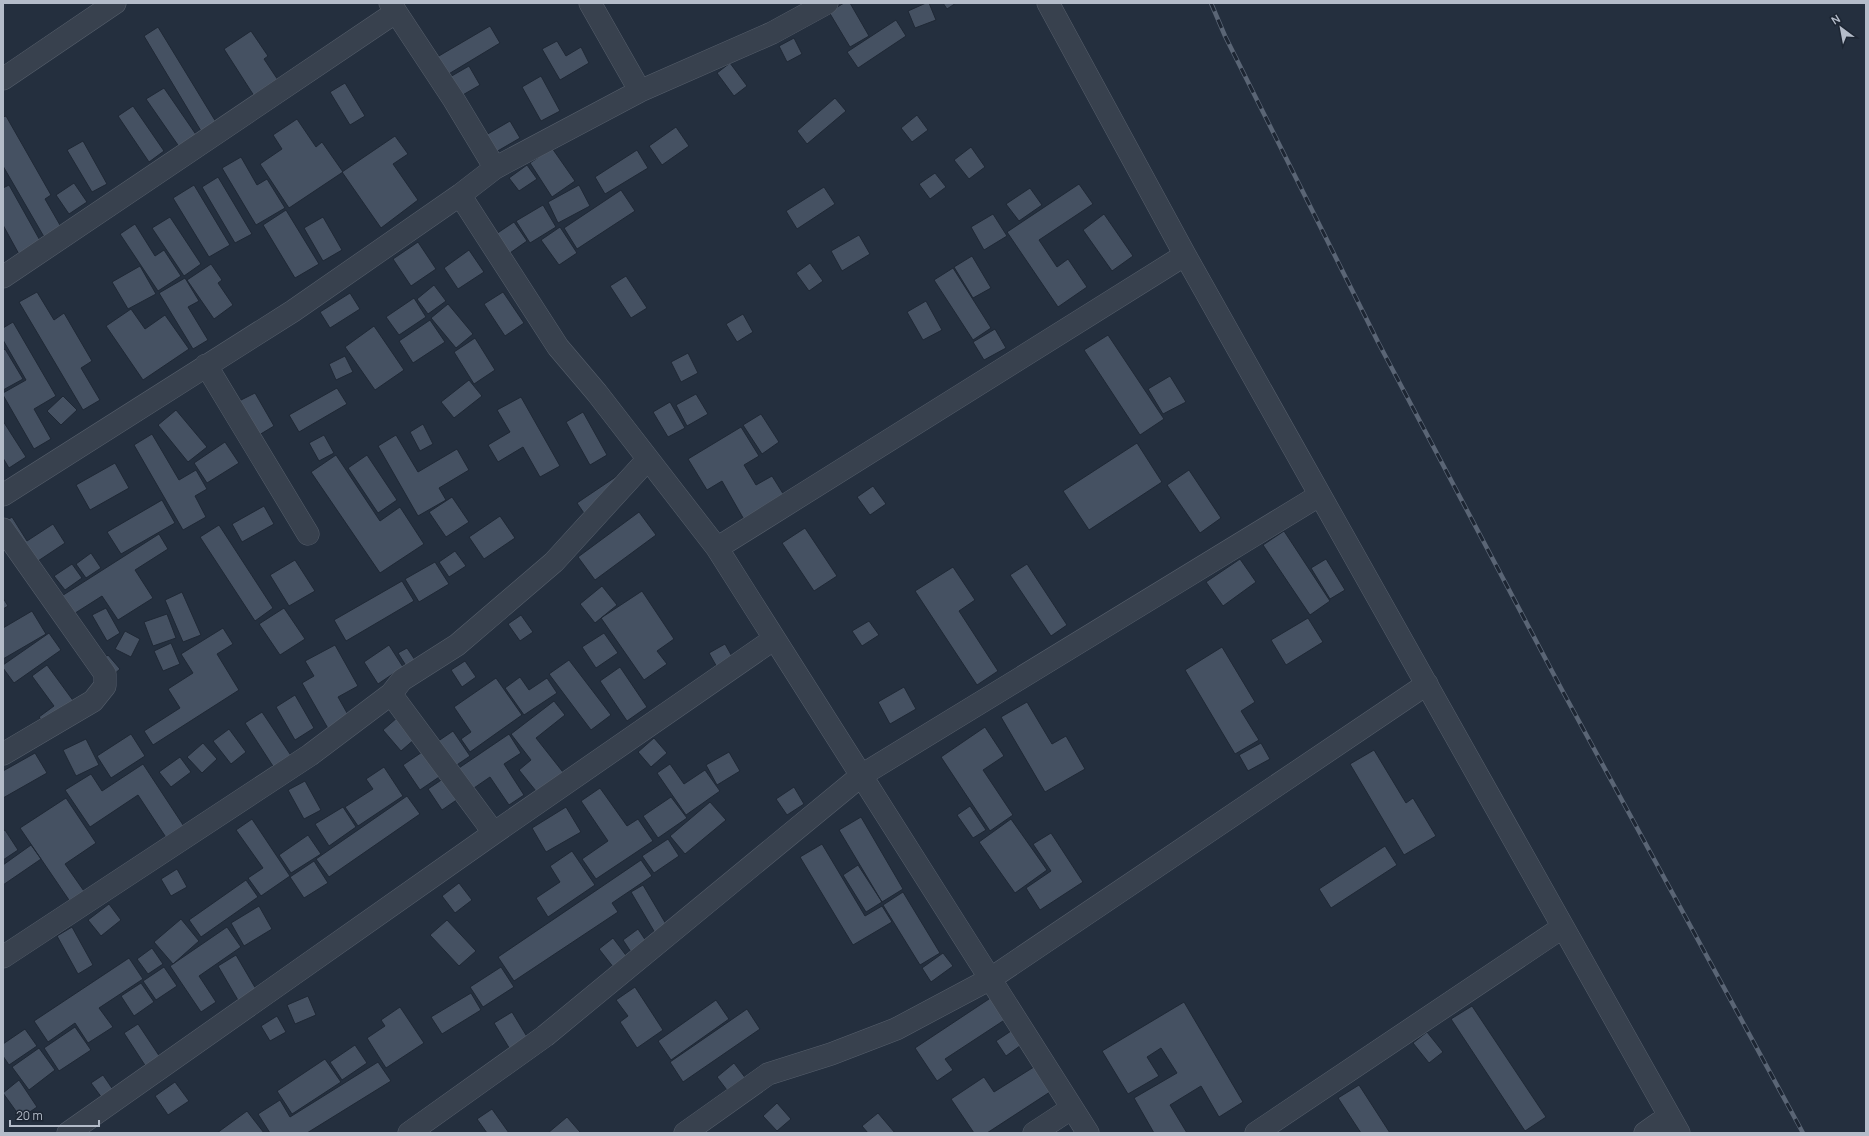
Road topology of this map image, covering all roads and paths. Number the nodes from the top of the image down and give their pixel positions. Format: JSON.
{"nodes":[{"id":1,"x":115,"y":3,"type":"edge"},
{"id":2,"x":590,"y":3,"type":"edge"},
{"id":3,"x":827,"y":3,"type":"edge"},
{"id":4,"x":1048,"y":3,"type":"edge"},
{"id":5,"x":394,"y":8,"type":"edge"},
{"id":6,"x":3,"y":78,"type":"edge"},
{"id":7,"x":640,"y":91,"type":"junction"},
{"id":8,"x":495,"y":168,"type":"junction"},
{"id":9,"x":460,"y":195,"type":"junction"},
{"id":10,"x":1185,"y":255,"type":"junction"},
{"id":11,"x":3,"y":277,"type":"edge"},
{"id":12,"x":206,"y":366,"type":"junction"},
{"id":13,"x":648,"y":459,"type":"junction"},
{"id":14,"x":3,"y":495,"type":"edge"},
{"id":15,"x":1320,"y":495,"type":"junction"},
{"id":16,"x":3,"y":529,"type":"edge"},
{"id":17,"x":308,"y":534,"type":"dead end"},
{"id":18,"x":717,"y":548,"type":"junction"},
{"id":19,"x":774,"y":639,"type":"junction"},
{"id":20,"x":1426,"y":684,"type":"junction"},
{"id":21,"x":391,"y":694,"type":"junction"},
{"id":22,"x":3,"y":754,"type":"edge"},
{"id":23,"x":862,"y":775,"type":"junction"},
{"id":24,"x":494,"y":833,"type":"junction"},
{"id":25,"x":1563,"y":927,"type":"junction"},
{"id":26,"x":3,"y":957,"type":"edge"},
{"id":27,"x":990,"y":980,"type":"junction"},
{"id":28,"x":1072,"y":1108,"type":"junction"},
{"id":29,"x":1674,"y":1125,"type":"edge"},
{"id":30,"x":68,"y":1133,"type":"edge"},
{"id":31,"x":409,"y":1133,"type":"edge"},
{"id":32,"x":685,"y":1133,"type":"edge"},
{"id":33,"x":1034,"y":1133,"type":"edge"},
{"id":34,"x":1088,"y":1133,"type":"edge"},
{"id":35,"x":1256,"y":1133,"type":"edge"},
{"id":36,"x":1645,"y":1133,"type":"edge"}],
"edges":[{"from":1,"to":6,"type":"street"},
{"from":2,"to":7,"type":"street"},
{"from":3,"to":7,"type":"street"},
{"from":4,"to":10,"type":"street"},
{"from":5,"to":8,"type":"street"},
{"from":5,"to":11,"type":"street"},
{"from":7,"to":8,"type":"street"},
{"from":8,"to":9,"type":"street"},
{"from":9,"to":12,"type":"street"},
{"from":9,"to":13,"type":"street"},
{"from":10,"to":15,"type":"street"},
{"from":10,"to":18,"type":"street"},
{"from":12,"to":14,"type":"street"},
{"from":12,"to":17,"type":"street"},
{"from":13,"to":18,"type":"street"},
{"from":13,"to":21,"type":"street"},
{"from":15,"to":20,"type":"street"},
{"from":15,"to":23,"type":"street"},
{"from":16,"to":22,"type":"street"},
{"from":18,"to":19,"type":"street"},
{"from":19,"to":23,"type":"street"},
{"from":19,"to":24,"type":"street"},
{"from":20,"to":25,"type":"street"},
{"from":20,"to":27,"type":"street"},
{"from":21,"to":24,"type":"street"},
{"from":21,"to":26,"type":"street"},
{"from":23,"to":27,"type":"street"},
{"from":23,"to":31,"type":"street"},
{"from":24,"to":30,"type":"street"},
{"from":25,"to":29,"type":"street"},
{"from":25,"to":35,"type":"street"},
{"from":27,"to":28,"type":"street"},
{"from":27,"to":32,"type":"street"},
{"from":28,"to":33,"type":"street"},
{"from":28,"to":34,"type":"street"},
{"from":29,"to":36,"type":"street"}]}
